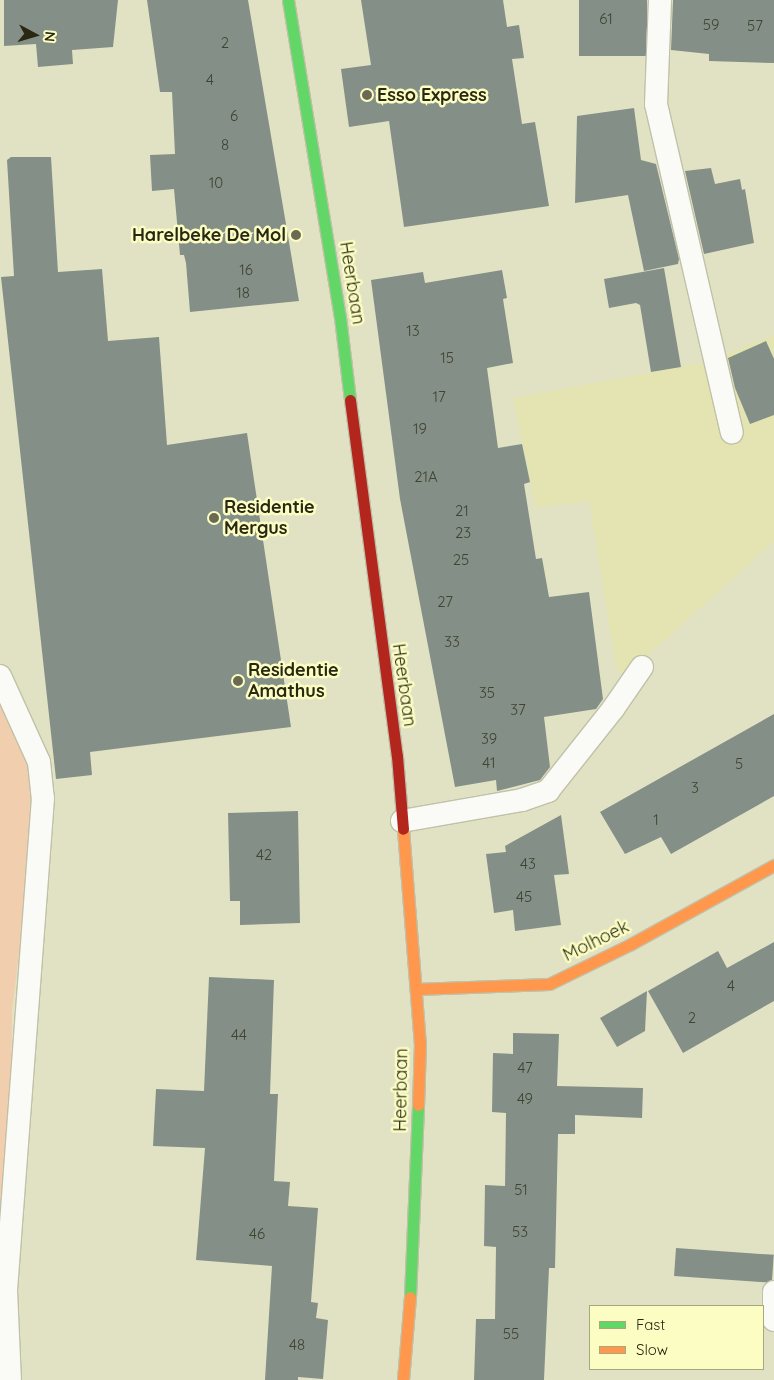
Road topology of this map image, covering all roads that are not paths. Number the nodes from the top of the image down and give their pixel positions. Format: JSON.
{"nodes":[{"id":1,"x":288,"y":0,"type":"edge"},
{"id":2,"x":660,"y":0,"type":"edge"},
{"id":3,"x":732,"y":432,"type":"dead end"},
{"id":4,"x":642,"y":667,"type":"dead end"},
{"id":5,"x":0,"y":676,"type":"edge"},
{"id":6,"x":402,"y":821,"type":"junction"},
{"id":7,"x":774,"y":865,"type":"edge"},
{"id":8,"x":416,"y":989,"type":"junction"},
{"id":9,"x":774,"y":1292,"type":"edge"},
{"id":10,"x":774,"y":1320,"type":"edge"},
{"id":11,"x":10,"y":1380,"type":"edge"},
{"id":12,"x":403,"y":1380,"type":"edge"}],
"edges":[{"from":1,"to":6,"type":"street","name":"Heerbaan"},
{"from":2,"to":3,"type":"lane"},
{"from":4,"to":6,"type":"lane"},
{"from":5,"to":11,"type":"lane"},
{"from":6,"to":8,"type":"street","name":"Heerbaan"},
{"from":7,"to":8,"type":"street","name":"Molhoek"},
{"from":8,"to":12,"type":"street","name":"Heerbaan"},
{"from":9,"to":10,"type":"lane"}]}
